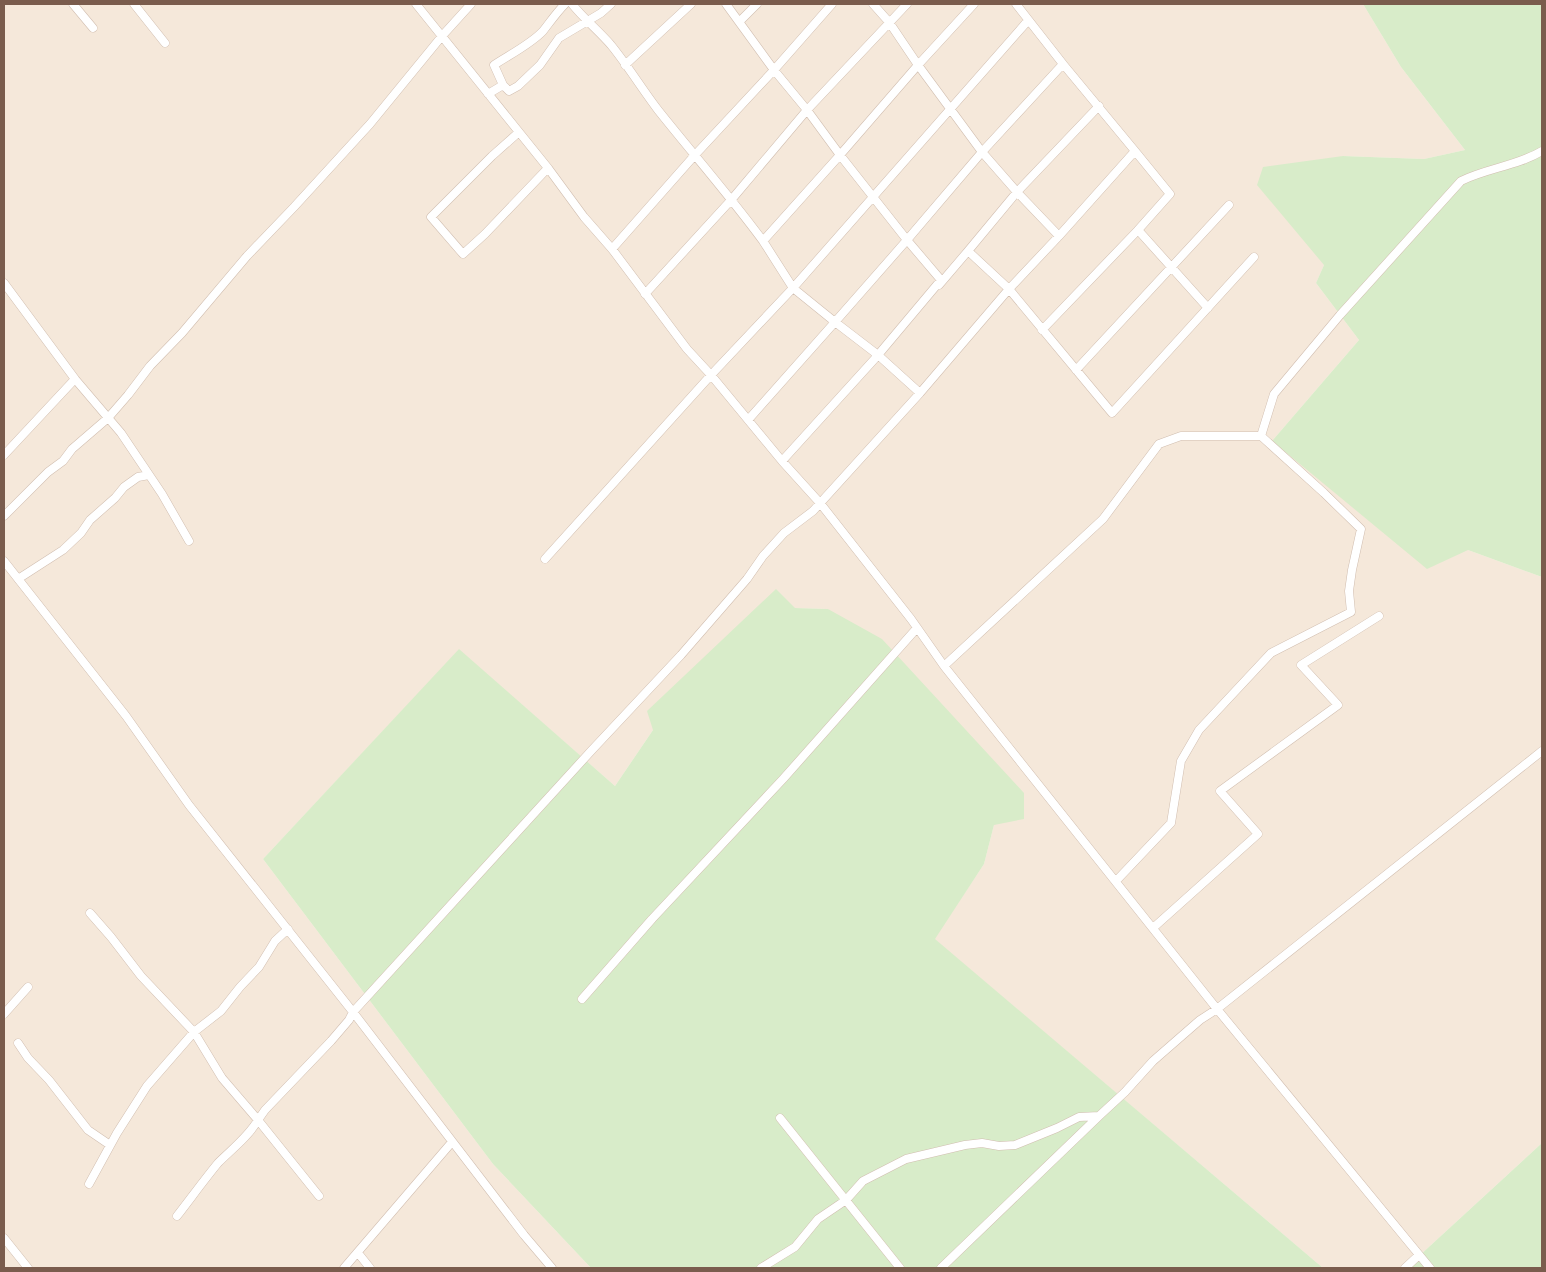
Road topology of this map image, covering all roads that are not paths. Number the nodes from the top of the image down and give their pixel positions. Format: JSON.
{"nodes":[{"id":1,"x":73,"y":4,"type":"edge"},
{"id":2,"x":134,"y":4,"type":"edge"},
{"id":3,"x":416,"y":4,"type":"edge"},
{"id":4,"x":471,"y":4,"type":"edge"},
{"id":5,"x":565,"y":4,"type":"edge"},
{"id":6,"x":572,"y":4,"type":"edge"},
{"id":7,"x":611,"y":4,"type":"edge"},
{"id":8,"x":691,"y":4,"type":"edge"},
{"id":9,"x":726,"y":4,"type":"edge"},
{"id":10,"x":757,"y":4,"type":"edge"},
{"id":11,"x":832,"y":4,"type":"edge"},
{"id":12,"x":873,"y":4,"type":"edge"},
{"id":13,"x":907,"y":4,"type":"edge"},
{"id":14,"x":974,"y":4,"type":"edge"},
{"id":15,"x":1016,"y":4,"type":"edge"},
{"id":16,"x":588,"y":21,"type":"junction"},
{"id":17,"x":740,"y":21,"type":"junction"},
{"id":18,"x":1029,"y":21,"type":"junction"},
{"id":19,"x":889,"y":22,"type":"junction"},
{"id":20,"x":93,"y":28,"type":"dead end"},
{"id":21,"x":442,"y":36,"type":"junction"},
{"id":22,"x":165,"y":43,"type":"dead end"},
{"id":23,"x":1063,"y":64,"type":"junction"},
{"id":24,"x":625,"y":65,"type":"junction"},
{"id":25,"x":918,"y":65,"type":"junction"},
{"id":26,"x":774,"y":70,"type":"junction"},
{"id":27,"x":503,"y":85,"type":"junction"},
{"id":28,"x":488,"y":94,"type":"junction"},
{"id":29,"x":1099,"y":106,"type":"junction"},
{"id":30,"x":807,"y":110,"type":"junction"},
{"id":31,"x":950,"y":110,"type":"junction"},
{"id":32,"x":519,"y":132,"type":"junction"},
{"id":33,"x":1136,"y":151,"type":"junction"},
{"id":34,"x":1542,"y":151,"type":"edge"},
{"id":35,"x":982,"y":152,"type":"junction"},
{"id":36,"x":840,"y":155,"type":"junction"},
{"id":37,"x":694,"y":156,"type":"junction"},
{"id":38,"x":548,"y":168,"type":"junction"},
{"id":39,"x":1016,"y":192,"type":"junction"},
{"id":40,"x":874,"y":197,"type":"junction"},
{"id":41,"x":732,"y":199,"type":"junction"},
{"id":42,"x":1229,"y":204,"type":"dead end"},
{"id":43,"x":1138,"y":230,"type":"junction"},
{"id":44,"x":1060,"y":236,"type":"junction"},
{"id":45,"x":907,"y":240,"type":"junction"},
{"id":46,"x":763,"y":241,"type":"junction"},
{"id":47,"x":612,"y":249,"type":"junction"},
{"id":48,"x":968,"y":251,"type":"junction"},
{"id":49,"x":1254,"y":257,"type":"dead end"},
{"id":50,"x":1171,"y":268,"type":"junction"},
{"id":51,"x":4,"y":282,"type":"edge"},
{"id":52,"x":793,"y":288,"type":"junction"},
{"id":53,"x":1009,"y":289,"type":"junction"},
{"id":54,"x":645,"y":294,"type":"junction"},
{"id":55,"x":1208,"y":308,"type":"junction"},
{"id":56,"x":835,"y":322,"type":"junction"},
{"id":57,"x":1042,"y":330,"type":"junction"},
{"id":58,"x":878,"y":355,"type":"junction"},
{"id":59,"x":1076,"y":370,"type":"junction"},
{"id":60,"x":711,"y":375,"type":"junction"},
{"id":61,"x":75,"y":379,"type":"junction"},
{"id":62,"x":920,"y":393,"type":"junction"},
{"id":63,"x":108,"y":418,"type":"junction"},
{"id":64,"x":748,"y":420,"type":"junction"},
{"id":65,"x":1261,"y":436,"type":"junction"},
{"id":66,"x":4,"y":455,"type":"edge"},
{"id":67,"x":782,"y":461,"type":"junction"},
{"id":68,"x":149,"y":474,"type":"junction"},
{"id":69,"x":820,"y":503,"type":"junction"},
{"id":70,"x":4,"y":516,"type":"edge"},
{"id":71,"x":189,"y":541,"type":"dead end"},
{"id":72,"x":545,"y":559,"type":"dead end"},
{"id":73,"x":4,"y":561,"type":"edge"},
{"id":74,"x":18,"y":579,"type":"junction"},
{"id":75,"x":1379,"y":616,"type":"dead end"},
{"id":76,"x":916,"y":628,"type":"junction"},
{"id":77,"x":944,"y":666,"type":"junction"},
{"id":78,"x":1542,"y":751,"type":"edge"},
{"id":79,"x":1116,"y":881,"type":"junction"},
{"id":80,"x":90,"y":913,"type":"dead end"},
{"id":81,"x":1153,"y":928,"type":"junction"},
{"id":82,"x":288,"y":929,"type":"junction"},
{"id":83,"x":28,"y":987,"type":"dead end"},
{"id":84,"x":582,"y":999,"type":"dead end"},
{"id":85,"x":1217,"y":1009,"type":"junction"},
{"id":86,"x":353,"y":1012,"type":"junction"},
{"id":87,"x":4,"y":1014,"type":"edge"},
{"id":88,"x":194,"y":1032,"type":"junction"},
{"id":89,"x":18,"y":1043,"type":"dead end"},
{"id":90,"x":1099,"y":1116,"type":"junction"},
{"id":91,"x":780,"y":1118,"type":"dead end"},
{"id":92,"x":258,"y":1120,"type":"junction"},
{"id":93,"x":452,"y":1142,"type":"junction"},
{"id":94,"x":110,"y":1145,"type":"junction"},
{"id":95,"x":89,"y":1184,"type":"dead end"},
{"id":96,"x":319,"y":1196,"type":"dead end"},
{"id":97,"x":846,"y":1200,"type":"junction"},
{"id":98,"x":178,"y":1216,"type":"dead end"},
{"id":99,"x":4,"y":1238,"type":"edge"},
{"id":100,"x":358,"y":1253,"type":"junction"},
{"id":101,"x":1419,"y":1254,"type":"junction"},
{"id":102,"x":28,"y":1268,"type":"edge"},
{"id":103,"x":344,"y":1268,"type":"edge"},
{"id":104,"x":370,"y":1268,"type":"edge"},
{"id":105,"x":552,"y":1268,"type":"edge"},
{"id":106,"x":761,"y":1268,"type":"edge"},
{"id":107,"x":900,"y":1268,"type":"edge"},
{"id":108,"x":941,"y":1268,"type":"edge"},
{"id":109,"x":1406,"y":1268,"type":"edge"},
{"id":110,"x":1430,"y":1268,"type":"edge"}],
"edges":[{"from":1,"to":20,"type":"street"},
{"from":2,"to":22,"type":"street"},
{"from":3,"to":21,"type":"street"},
{"from":4,"to":21,"type":"street"},
{"from":5,"to":27,"type":"street"},
{"from":6,"to":16,"type":"street"},
{"from":7,"to":16,"type":"street"},
{"from":8,"to":24,"type":"street"},
{"from":9,"to":17,"type":"street"},
{"from":10,"to":17,"type":"street"},
{"from":11,"to":26,"type":"street"},
{"from":12,"to":19,"type":"street"},
{"from":13,"to":19,"type":"street"},
{"from":14,"to":25,"type":"street"},
{"from":15,"to":18,"type":"street"},
{"from":16,"to":24,"type":"street"},
{"from":16,"to":27,"type":"street"},
{"from":17,"to":26,"type":"street"},
{"from":18,"to":23,"type":"street"},
{"from":18,"to":31,"type":"street"},
{"from":19,"to":25,"type":"street"},
{"from":19,"to":30,"type":"street"},
{"from":21,"to":28,"type":"street"},
{"from":21,"to":63,"type":"street"},
{"from":23,"to":29,"type":"street"},
{"from":23,"to":35,"type":"street"},
{"from":24,"to":37,"type":"street"},
{"from":25,"to":31,"type":"street"},
{"from":25,"to":36,"type":"street"},
{"from":26,"to":30,"type":"street"},
{"from":26,"to":37,"type":"street"},
{"from":27,"to":28,"type":"street"},
{"from":28,"to":32,"type":"street"},
{"from":29,"to":33,"type":"street"},
{"from":29,"to":39,"type":"street"},
{"from":30,"to":36,"type":"street"},
{"from":30,"to":41,"type":"street"},
{"from":31,"to":35,"type":"street"},
{"from":31,"to":40,"type":"street"},
{"from":32,"to":38,"type":"street"},
{"from":32,"to":38,"type":"street"},
{"from":33,"to":43,"type":"street"},
{"from":33,"to":44,"type":"street"},
{"from":34,"to":65,"type":"street"},
{"from":35,"to":39,"type":"street"},
{"from":35,"to":45,"type":"street"},
{"from":36,"to":40,"type":"street"},
{"from":36,"to":46,"type":"street"},
{"from":37,"to":41,"type":"street"},
{"from":37,"to":47,"type":"street"},
{"from":38,"to":47,"type":"street"},
{"from":39,"to":44,"type":"street"},
{"from":39,"to":48,"type":"street"},
{"from":40,"to":45,"type":"street"},
{"from":40,"to":52,"type":"street"},
{"from":41,"to":46,"type":"street"},
{"from":41,"to":54,"type":"street"},
{"from":42,"to":50,"type":"street"},
{"from":43,"to":50,"type":"street"},
{"from":43,"to":57,"type":"street"},
{"from":44,"to":53,"type":"street"},
{"from":45,"to":56,"type":"street"},
{"from":45,"to":58,"type":"street"},
{"from":46,"to":52,"type":"street"},
{"from":47,"to":54,"type":"street"},
{"from":48,"to":53,"type":"street"},
{"from":48,"to":58,"type":"street"},
{"from":49,"to":55,"type":"street"},
{"from":50,"to":55,"type":"street"},
{"from":50,"to":59,"type":"street"},
{"from":51,"to":61,"type":"street"},
{"from":52,"to":56,"type":"street"},
{"from":52,"to":60,"type":"street"},
{"from":53,"to":57,"type":"street"},
{"from":53,"to":62,"type":"street"},
{"from":54,"to":60,"type":"street"},
{"from":55,"to":59,"type":"street"},
{"from":56,"to":58,"type":"street"},
{"from":56,"to":64,"type":"street"},
{"from":57,"to":59,"type":"street"},
{"from":58,"to":62,"type":"street"},
{"from":58,"to":67,"type":"street"},
{"from":60,"to":64,"type":"street"},
{"from":60,"to":72,"type":"street"},
{"from":61,"to":63,"type":"street"},
{"from":61,"to":66,"type":"street"},
{"from":62,"to":69,"type":"street"},
{"from":63,"to":68,"type":"street"},
{"from":63,"to":70,"type":"street"},
{"from":64,"to":67,"type":"street"},
{"from":65,"to":77,"type":"street"},
{"from":65,"to":79,"type":"street"},
{"from":67,"to":69,"type":"street"},
{"from":68,"to":71,"type":"street"},
{"from":68,"to":74,"type":"street"},
{"from":69,"to":76,"type":"street"},
{"from":69,"to":86,"type":"street"},
{"from":73,"to":74,"type":"street"},
{"from":74,"to":82,"type":"street"},
{"from":75,"to":81,"type":"street"},
{"from":76,"to":77,"type":"street"},
{"from":76,"to":84,"type":"street"},
{"from":77,"to":79,"type":"street"},
{"from":78,"to":85,"type":"street"},
{"from":79,"to":81,"type":"street"},
{"from":80,"to":88,"type":"street"},
{"from":81,"to":85,"type":"street"},
{"from":82,"to":86,"type":"street"},
{"from":82,"to":88,"type":"street"},
{"from":83,"to":87,"type":"street"},
{"from":85,"to":90,"type":"street"},
{"from":85,"to":101,"type":"street"},
{"from":86,"to":92,"type":"street"},
{"from":86,"to":93,"type":"street"},
{"from":88,"to":92,"type":"street"},
{"from":88,"to":94,"type":"street"},
{"from":89,"to":94,"type":"street"},
{"from":90,"to":97,"type":"street"},
{"from":90,"to":108,"type":"street"},
{"from":91,"to":97,"type":"street"},
{"from":92,"to":96,"type":"street"},
{"from":92,"to":98,"type":"street"},
{"from":93,"to":100,"type":"street"},
{"from":93,"to":105,"type":"street"},
{"from":94,"to":95,"type":"street"},
{"from":97,"to":106,"type":"street"},
{"from":97,"to":107,"type":"street"},
{"from":99,"to":102,"type":"street"},
{"from":100,"to":103,"type":"street"},
{"from":100,"to":104,"type":"street"},
{"from":101,"to":109,"type":"street"},
{"from":101,"to":110,"type":"street"}]}
